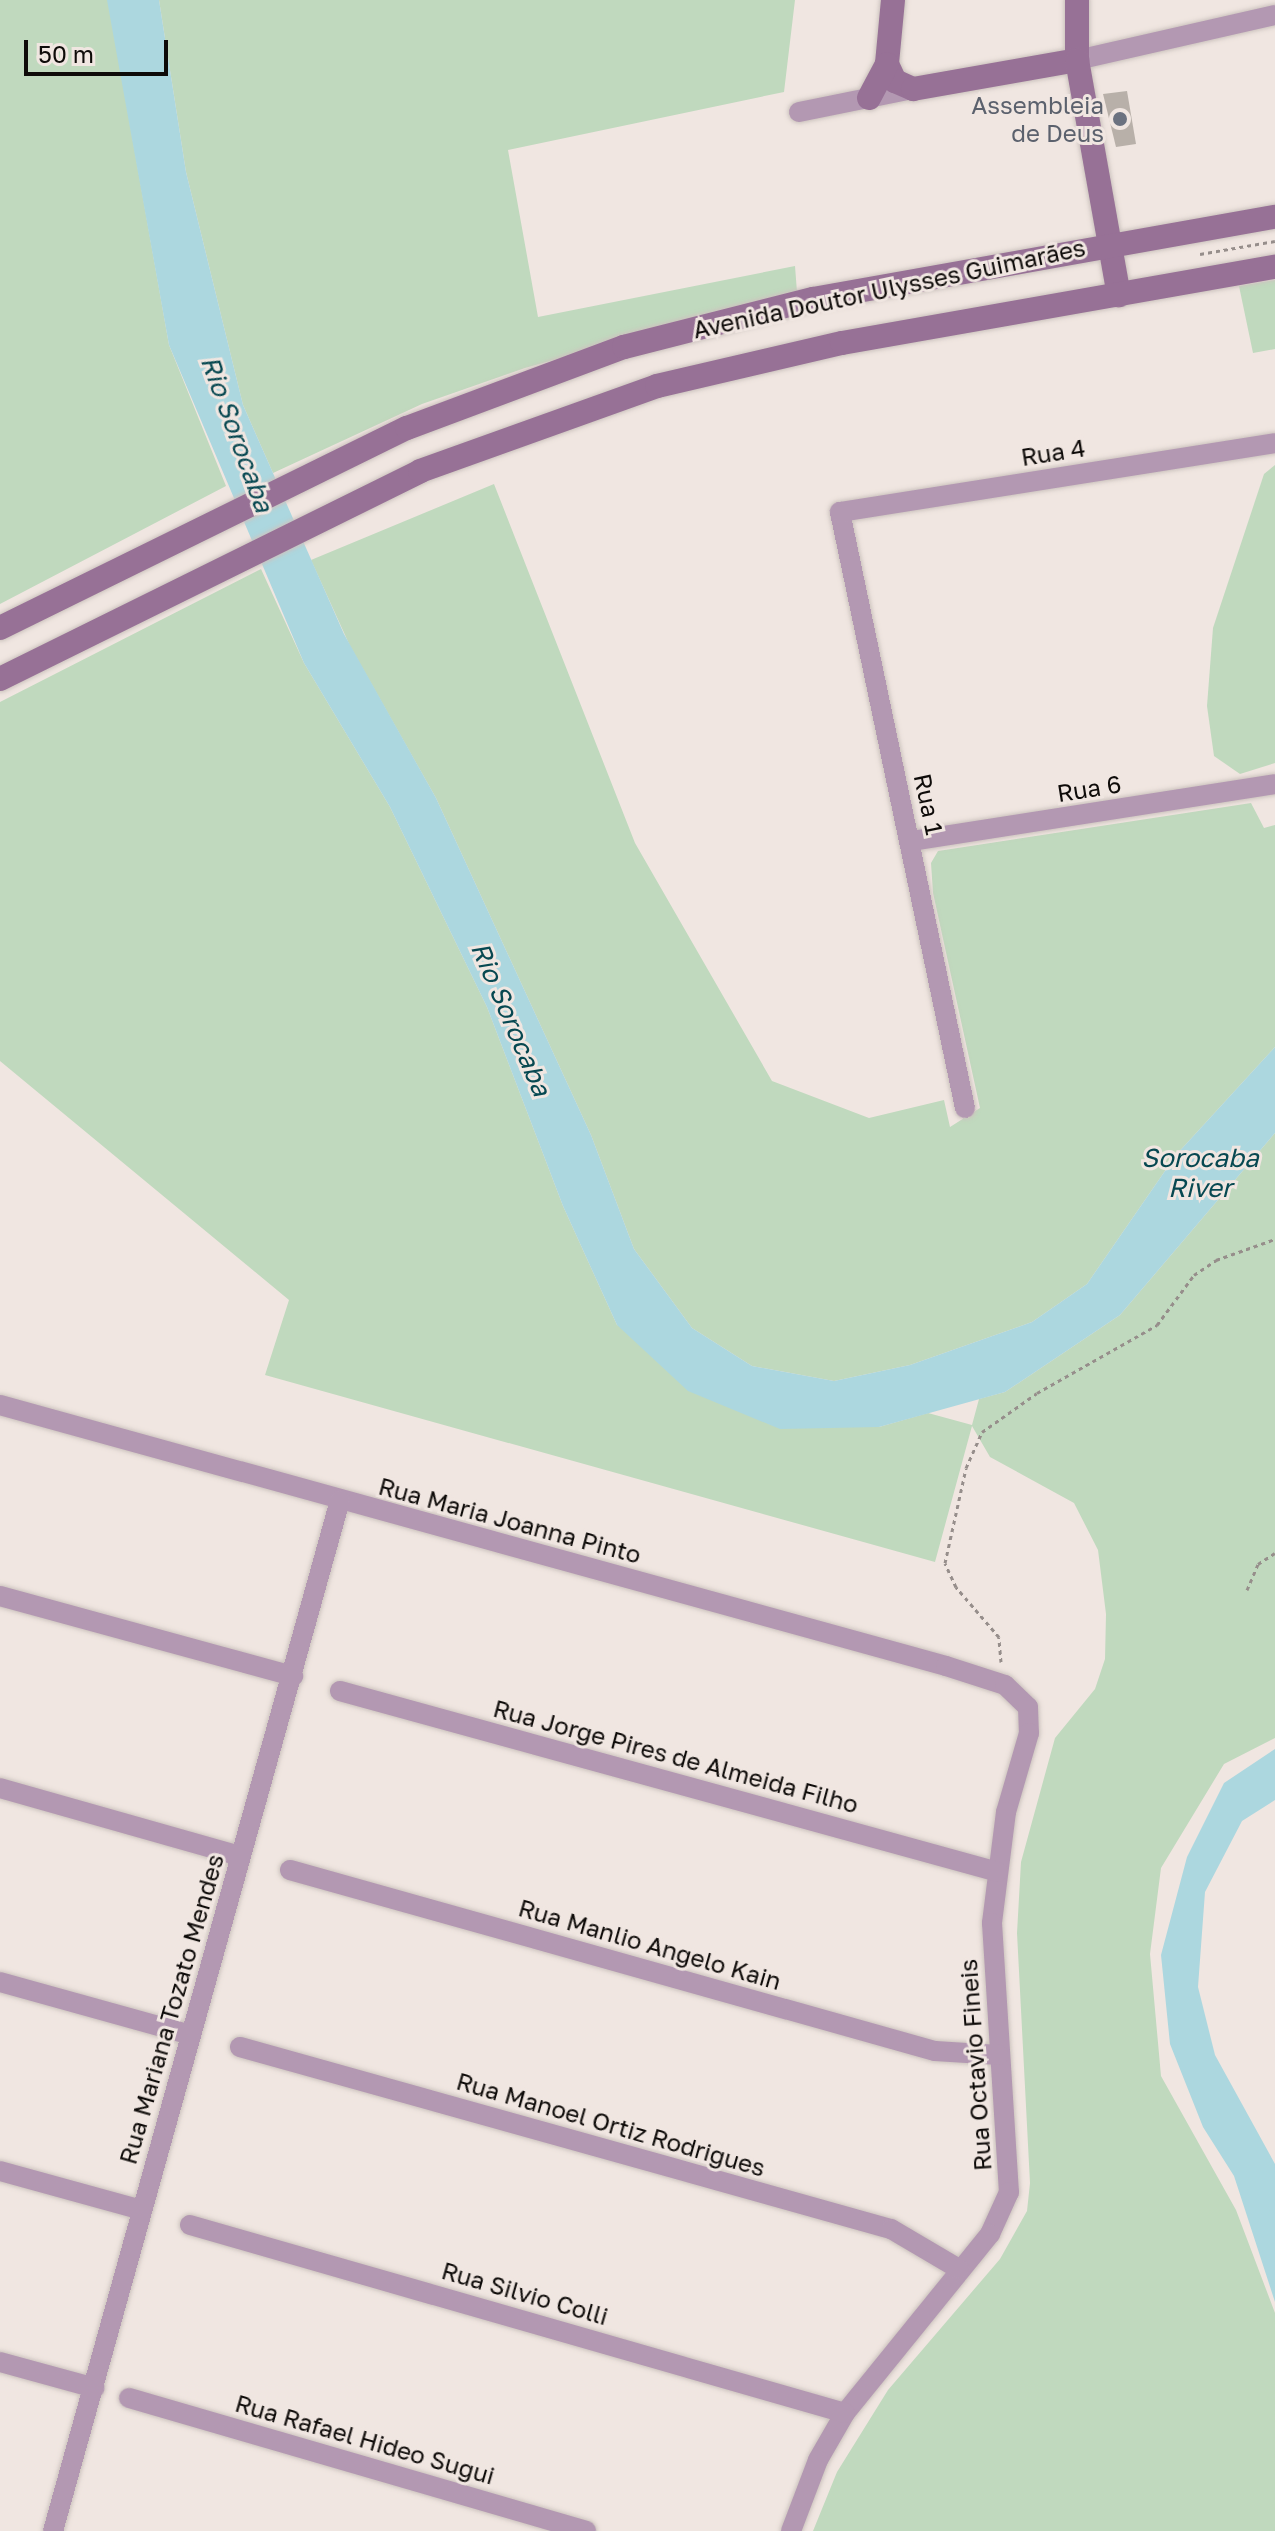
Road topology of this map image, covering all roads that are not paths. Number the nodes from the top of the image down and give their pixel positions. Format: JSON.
{"nodes":[{"id":1,"x":893,"y":0,"type":"edge"},
{"id":2,"x":1077,"y":0,"type":"edge"},
{"id":3,"x":1268,"y":11,"type":"edge"},
{"id":4,"x":1077,"y":60,"type":"junction"},
{"id":5,"x":887,"y":64,"type":"junction"},
{"id":6,"x":913,"y":89,"type":"junction"},
{"id":7,"x":869,"y":98,"type":"junction"},
{"id":8,"x":799,"y":112,"type":"dead end"},
{"id":9,"x":1275,"y":217,"type":"edge"},
{"id":10,"x":1109,"y":244,"type":"junction"},
{"id":11,"x":1275,"y":267,"type":"edge"},
{"id":12,"x":1119,"y":295,"type":"junction"},
{"id":13,"x":1275,"y":443,"type":"edge"},
{"id":14,"x":840,"y":512,"type":"joint"},
{"id":15,"x":0,"y":628,"type":"edge"},
{"id":16,"x":0,"y":679,"type":"edge"},
{"id":17,"x":1275,"y":784,"type":"edge"},
{"id":18,"x":911,"y":841,"type":"junction"},
{"id":19,"x":965,"y":1108,"type":"dead end"},
{"id":20,"x":0,"y":1405,"type":"edge"},
{"id":21,"x":340,"y":1500,"type":"junction"},
{"id":22,"x":0,"y":1596,"type":"edge"},
{"id":23,"x":293,"y":1676,"type":"junction"},
{"id":24,"x":1005,"y":1685,"type":"joint"},
{"id":25,"x":340,"y":1691,"type":"dead end"},
{"id":26,"x":0,"y":1788,"type":"edge"},
{"id":27,"x":240,"y":1856,"type":"junction"},
{"id":28,"x":290,"y":1870,"type":"dead end"},
{"id":29,"x":998,"y":1872,"type":"junction"},
{"id":30,"x":0,"y":1982,"type":"edge"},
{"id":31,"x":191,"y":2035,"type":"junction"},
{"id":32,"x":240,"y":2047,"type":"dead end"},
{"id":33,"x":999,"y":2055,"type":"junction"},
{"id":34,"x":0,"y":2171,"type":"edge"},
{"id":35,"x":142,"y":2210,"type":"junction"},
{"id":36,"x":190,"y":2225,"type":"dead end"},
{"id":37,"x":959,"y":2269,"type":"junction"},
{"id":38,"x":0,"y":2362,"type":"edge"},
{"id":39,"x":95,"y":2388,"type":"junction"},
{"id":40,"x":129,"y":2398,"type":"dead end"},
{"id":41,"x":845,"y":2413,"type":"junction"},
{"id":42,"x":53,"y":2531,"type":"edge"},
{"id":43,"x":586,"y":2531,"type":"edge"},
{"id":44,"x":791,"y":2531,"type":"edge"}],
"edges":[{"from":1,"to":5,"type":"main road"},
{"from":2,"to":4,"type":"main road"},
{"from":3,"to":4,"type":"street"},
{"from":4,"to":6,"type":"main road"},
{"from":4,"to":10,"type":"main road"},
{"from":5,"to":6,"type":"main road"},
{"from":5,"to":7,"type":"main road"},
{"from":6,"to":7,"type":"street"},
{"from":7,"to":8,"type":"street"},
{"from":9,"to":10,"type":"main road","name":"Avenida Doutor Ulysses Guimarães"},
{"from":10,"to":12,"type":"main road","name":"Avenida Doutor Ulysses Guimarães"},
{"from":10,"to":15,"type":"main road","name":"Avenida Doutor Ulysses Guimarães"},
{"from":11,"to":12,"type":"main road","name":"Avenida Doutor Ulysses Guimarães"},
{"from":12,"to":16,"type":"main road","name":"Avenida Doutor Ulysses Guimarães"},
{"from":13,"to":14,"type":"street","name":"Rua 4"},
{"from":14,"to":18,"type":"street","name":"Rua 1"},
{"from":17,"to":18,"type":"street","name":"Rua 6"},
{"from":18,"to":19,"type":"street","name":"Rua 1"},
{"from":20,"to":21,"type":"street","name":"Rua Maria Joanna Pinto"},
{"from":21,"to":23,"type":"street","name":"Rua Mariana Tozato Mendes"},
{"from":21,"to":24,"type":"street","name":"Rua Maria Joanna Pinto"},
{"from":22,"to":23,"type":"street"},
{"from":23,"to":27,"type":"street","name":"Rua Mariana Tozato Mendes"},
{"from":24,"to":29,"type":"street","name":"Rua Octavio Fineis"},
{"from":25,"to":29,"type":"street","name":"Rua Jorge Pires de Almeida Filho"},
{"from":26,"to":27,"type":"street"},
{"from":27,"to":31,"type":"street","name":"Rua Mariana Tozato Mendes"},
{"from":28,"to":33,"type":"street","name":"Rua Manlio Angelo Kain"},
{"from":29,"to":33,"type":"street","name":"Rua Octavio Fineis"},
{"from":30,"to":31,"type":"street"},
{"from":31,"to":35,"type":"street","name":"Rua Mariana Tozato Mendes"},
{"from":32,"to":37,"type":"street","name":"Rua Manoel Ortiz Rodrigues"},
{"from":33,"to":37,"type":"street","name":"Rua Octavio Fineis"},
{"from":34,"to":35,"type":"street"},
{"from":35,"to":39,"type":"street","name":"Rua Mariana Tozato Mendes"},
{"from":36,"to":41,"type":"street","name":"Rua Silvio Colli"},
{"from":37,"to":41,"type":"street","name":"Rua Octavio Fineis"},
{"from":38,"to":39,"type":"street"},
{"from":39,"to":42,"type":"street","name":"Rua Mariana Tozato Mendes"},
{"from":40,"to":43,"type":"street","name":"Rua Rafael Hideo Sugui"},
{"from":41,"to":44,"type":"street","name":"Rua Octavio Fineis"}]}
